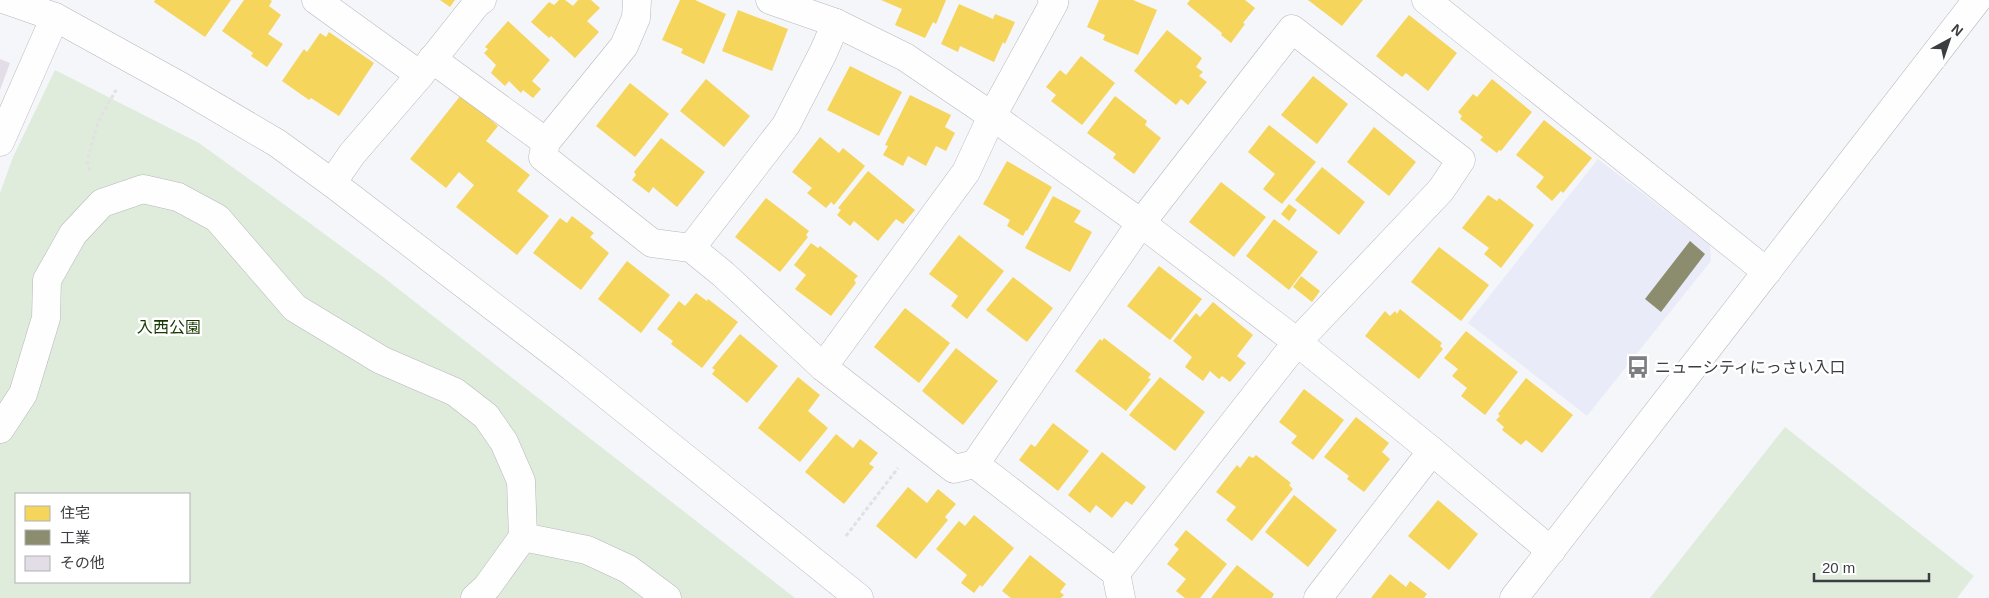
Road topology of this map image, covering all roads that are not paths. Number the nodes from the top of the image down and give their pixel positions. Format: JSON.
{"nodes":[{"id":1,"x":6,"y":0,"type":"edge"},
{"id":2,"x":316,"y":0,"type":"edge"},
{"id":3,"x":482,"y":0,"type":"edge"},
{"id":4,"x":637,"y":0,"type":"edge"},
{"id":5,"x":770,"y":0,"type":"edge"},
{"id":6,"x":1052,"y":0,"type":"edge"},
{"id":7,"x":1426,"y":0,"type":"edge"},
{"id":8,"x":1977,"y":0,"type":"edge"},
{"id":9,"x":56,"y":17,"type":"junction"},
{"id":10,"x":836,"y":23,"type":"junction"},
{"id":11,"x":426,"y":67,"type":"junction"},
{"id":12,"x":992,"y":116,"type":"junction"},
{"id":13,"x":0,"y":142,"type":"edge"},
{"id":14,"x":546,"y":142,"type":"junction"},
{"id":15,"x":332,"y":183,"type":"junction"},
{"id":16,"x":1141,"y":223,"type":"junction"},
{"id":17,"x":691,"y":248,"type":"junction"},
{"id":18,"x":1767,"y":272,"type":"junction"},
{"id":19,"x":1298,"y":342,"type":"junction"},
{"id":20,"x":823,"y":368,"type":"junction"},
{"id":21,"x":0,"y":429,"type":"edge"},
{"id":22,"x":1432,"y":451,"type":"junction"},
{"id":23,"x":975,"y":464,"type":"junction"},
{"id":24,"x":523,"y":537,"type":"junction"},
{"id":25,"x":1551,"y":551,"type":"junction"},
{"id":26,"x":1118,"y":585,"type":"edge"},
{"id":27,"x":475,"y":598,"type":"edge"},
{"id":28,"x":667,"y":598,"type":"edge"},
{"id":29,"x":859,"y":598,"type":"edge"},
{"id":30,"x":1318,"y":598,"type":"edge"},
{"id":31,"x":1514,"y":598,"type":"edge"}],
"edges":[{"from":1,"to":9,"type":"street"},
{"from":2,"to":11,"type":"street"},
{"from":3,"to":11,"type":"street"},
{"from":4,"to":14,"type":"street"},
{"from":5,"to":10,"type":"street"},
{"from":6,"to":12,"type":"street"},
{"from":7,"to":18,"type":"street"},
{"from":8,"to":18,"type":"street"},
{"from":9,"to":13,"type":"street"},
{"from":9,"to":15,"type":"street"},
{"from":10,"to":12,"type":"street"},
{"from":10,"to":17,"type":"street"},
{"from":11,"to":14,"type":"street"},
{"from":11,"to":15,"type":"street"},
{"from":12,"to":16,"type":"street"},
{"from":12,"to":20,"type":"street"},
{"from":14,"to":17,"type":"street"},
{"from":15,"to":29,"type":"street"},
{"from":16,"to":19,"type":"street"},
{"from":16,"to":19,"type":"street"},
{"from":16,"to":23,"type":"street"},
{"from":17,"to":20,"type":"street"},
{"from":18,"to":25,"type":"street"},
{"from":19,"to":22,"type":"street"},
{"from":19,"to":26,"type":"street"},
{"from":20,"to":23,"type":"street"},
{"from":21,"to":24,"type":"street"},
{"from":22,"to":25,"type":"street"},
{"from":22,"to":30,"type":"street"},
{"from":23,"to":26,"type":"street"},
{"from":24,"to":27,"type":"street"},
{"from":24,"to":28,"type":"street"},
{"from":25,"to":31,"type":"street"}]}
